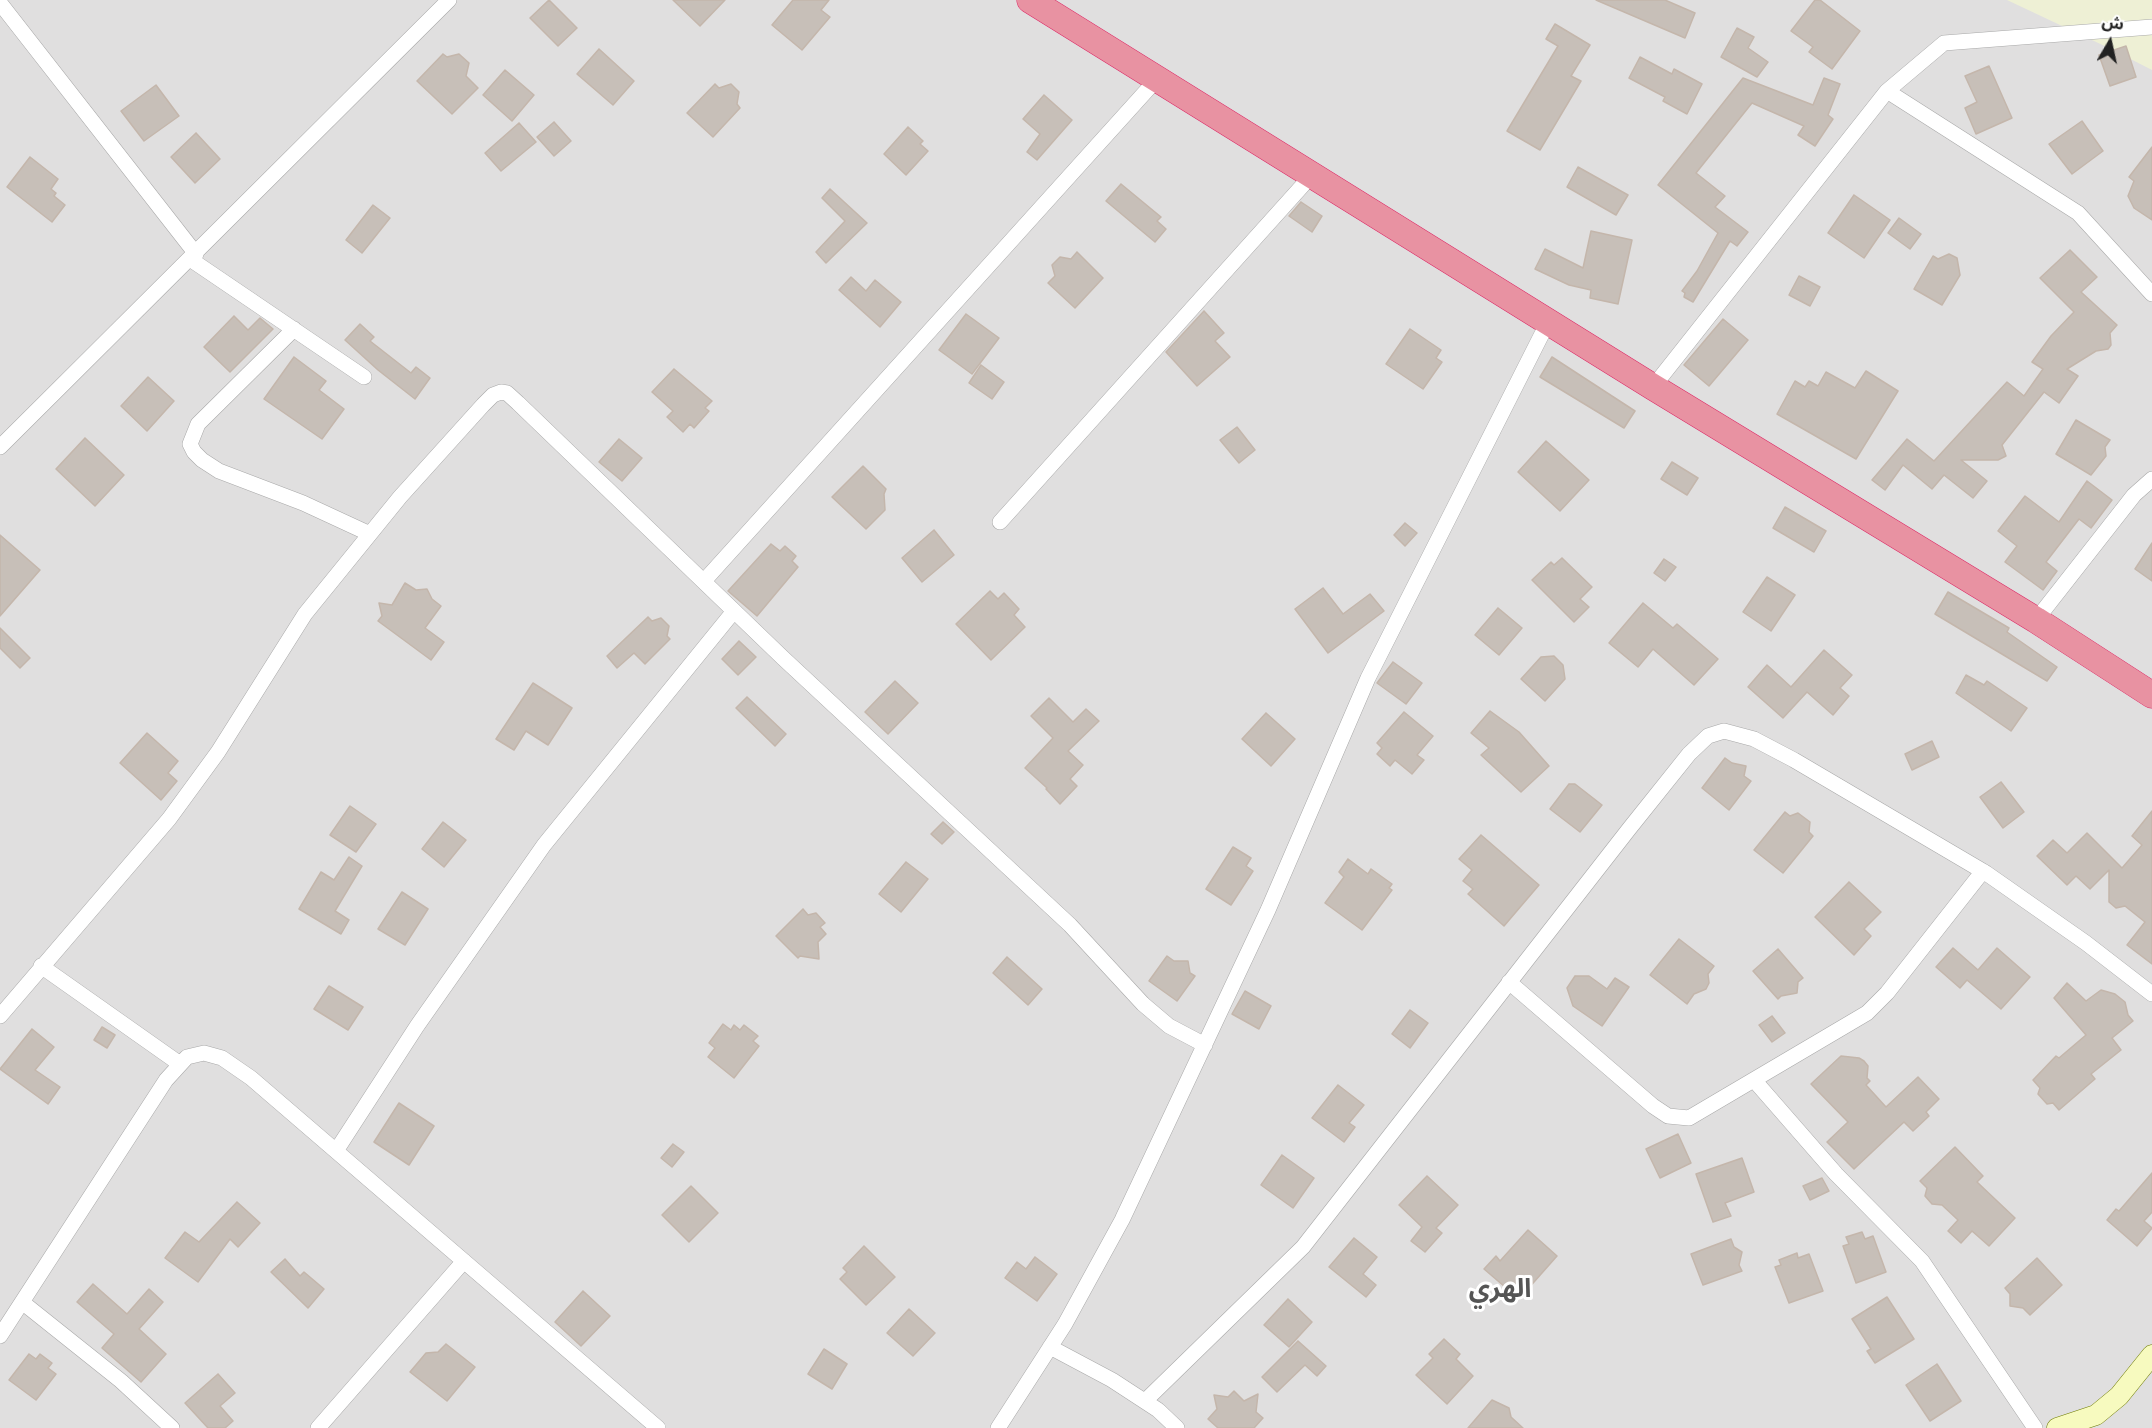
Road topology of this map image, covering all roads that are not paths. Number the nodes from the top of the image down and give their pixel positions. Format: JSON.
{"nodes":[{"id":1,"x":449,"y":0,"type":"edge"},
{"id":2,"x":1030,"y":0,"type":"edge"},
{"id":3,"x":0,"y":3,"type":"edge"},
{"id":4,"x":2152,"y":27,"type":"edge"},
{"id":5,"x":1157,"y":79,"type":"junction"},
{"id":6,"x":1887,"y":91,"type":"junction"},
{"id":7,"x":1312,"y":175,"type":"junction"},
{"id":8,"x":193,"y":257,"type":"junction"},
{"id":9,"x":2152,"y":294,"type":"edge"},
{"id":10,"x":1548,"y":322,"type":"junction"},
{"id":11,"x":294,"y":329,"type":"junction"},
{"id":12,"x":364,"y":377,"type":"dead end"},
{"id":13,"x":1653,"y":387,"type":"junction"},
{"id":14,"x":0,"y":447,"type":"edge"},
{"id":15,"x":2152,"y":479,"type":"edge"},
{"id":16,"x":1000,"y":522,"type":"dead end"},
{"id":17,"x":370,"y":534,"type":"junction"},
{"id":18,"x":704,"y":581,"type":"junction"},
{"id":19,"x":734,"y":611,"type":"junction"},
{"id":20,"x":2036,"y":620,"type":"junction"},
{"id":21,"x":2152,"y":695,"type":"edge"},
{"id":22,"x":1983,"y":871,"type":"junction"},
{"id":23,"x":41,"y":966,"type":"junction"},
{"id":24,"x":1509,"y":982,"type":"junction"},
{"id":25,"x":2152,"y":994,"type":"edge"},
{"id":26,"x":0,"y":1016,"type":"edge"},
{"id":27,"x":1205,"y":1045,"type":"junction"},
{"id":28,"x":180,"y":1064,"type":"junction"},
{"id":29,"x":1754,"y":1080,"type":"junction"},
{"id":30,"x":336,"y":1151,"type":"junction"},
{"id":31,"x":464,"y":1261,"type":"junction"},
{"id":32,"x":22,"y":1302,"type":"junction"},
{"id":33,"x":0,"y":1336,"type":"edge"},
{"id":34,"x":1050,"y":1347,"type":"junction"},
{"id":35,"x":2152,"y":1355,"type":"edge"},
{"id":36,"x":1145,"y":1401,"type":"junction"},
{"id":37,"x":172,"y":1428,"type":"edge"},
{"id":38,"x":318,"y":1428,"type":"edge"},
{"id":39,"x":658,"y":1428,"type":"edge"},
{"id":40,"x":998,"y":1428,"type":"edge"},
{"id":41,"x":1177,"y":1428,"type":"edge"},
{"id":42,"x":2036,"y":1428,"type":"edge"},
{"id":43,"x":2057,"y":1428,"type":"edge"}],
"edges":[{"from":1,"to":8,"type":"street"},
{"from":2,"to":5,"type":"highway"},
{"from":3,"to":8,"type":"street"},
{"from":4,"to":6,"type":"street"},
{"from":5,"to":7,"type":"highway"},
{"from":5,"to":18,"type":"street"},
{"from":6,"to":9,"type":"street"},
{"from":6,"to":13,"type":"street"},
{"from":7,"to":10,"type":"highway"},
{"from":7,"to":16,"type":"street"},
{"from":8,"to":11,"type":"street"},
{"from":8,"to":14,"type":"street"},
{"from":10,"to":13,"type":"highway"},
{"from":10,"to":27,"type":"street"},
{"from":11,"to":12,"type":"street"},
{"from":11,"to":17,"type":"street"},
{"from":13,"to":20,"type":"highway"},
{"from":15,"to":20,"type":"street"},
{"from":17,"to":18,"type":"street"},
{"from":17,"to":23,"type":"street"},
{"from":18,"to":19,"type":"street"},
{"from":19,"to":27,"type":"street"},
{"from":19,"to":30,"type":"street"},
{"from":20,"to":21,"type":"highway"},
{"from":22,"to":24,"type":"street"},
{"from":22,"to":25,"type":"street"},
{"from":22,"to":29,"type":"street"},
{"from":23,"to":26,"type":"street"},
{"from":23,"to":28,"type":"street"},
{"from":24,"to":29,"type":"street"},
{"from":24,"to":36,"type":"street"},
{"from":27,"to":34,"type":"street"},
{"from":28,"to":30,"type":"street"},
{"from":28,"to":32,"type":"street"},
{"from":29,"to":42,"type":"street"},
{"from":30,"to":31,"type":"street"},
{"from":31,"to":38,"type":"street"},
{"from":31,"to":39,"type":"street"},
{"from":32,"to":33,"type":"street"},
{"from":32,"to":37,"type":"street"},
{"from":34,"to":36,"type":"street"},
{"from":34,"to":40,"type":"street"},
{"from":35,"to":43,"type":"street"},
{"from":36,"to":41,"type":"street"}]}
